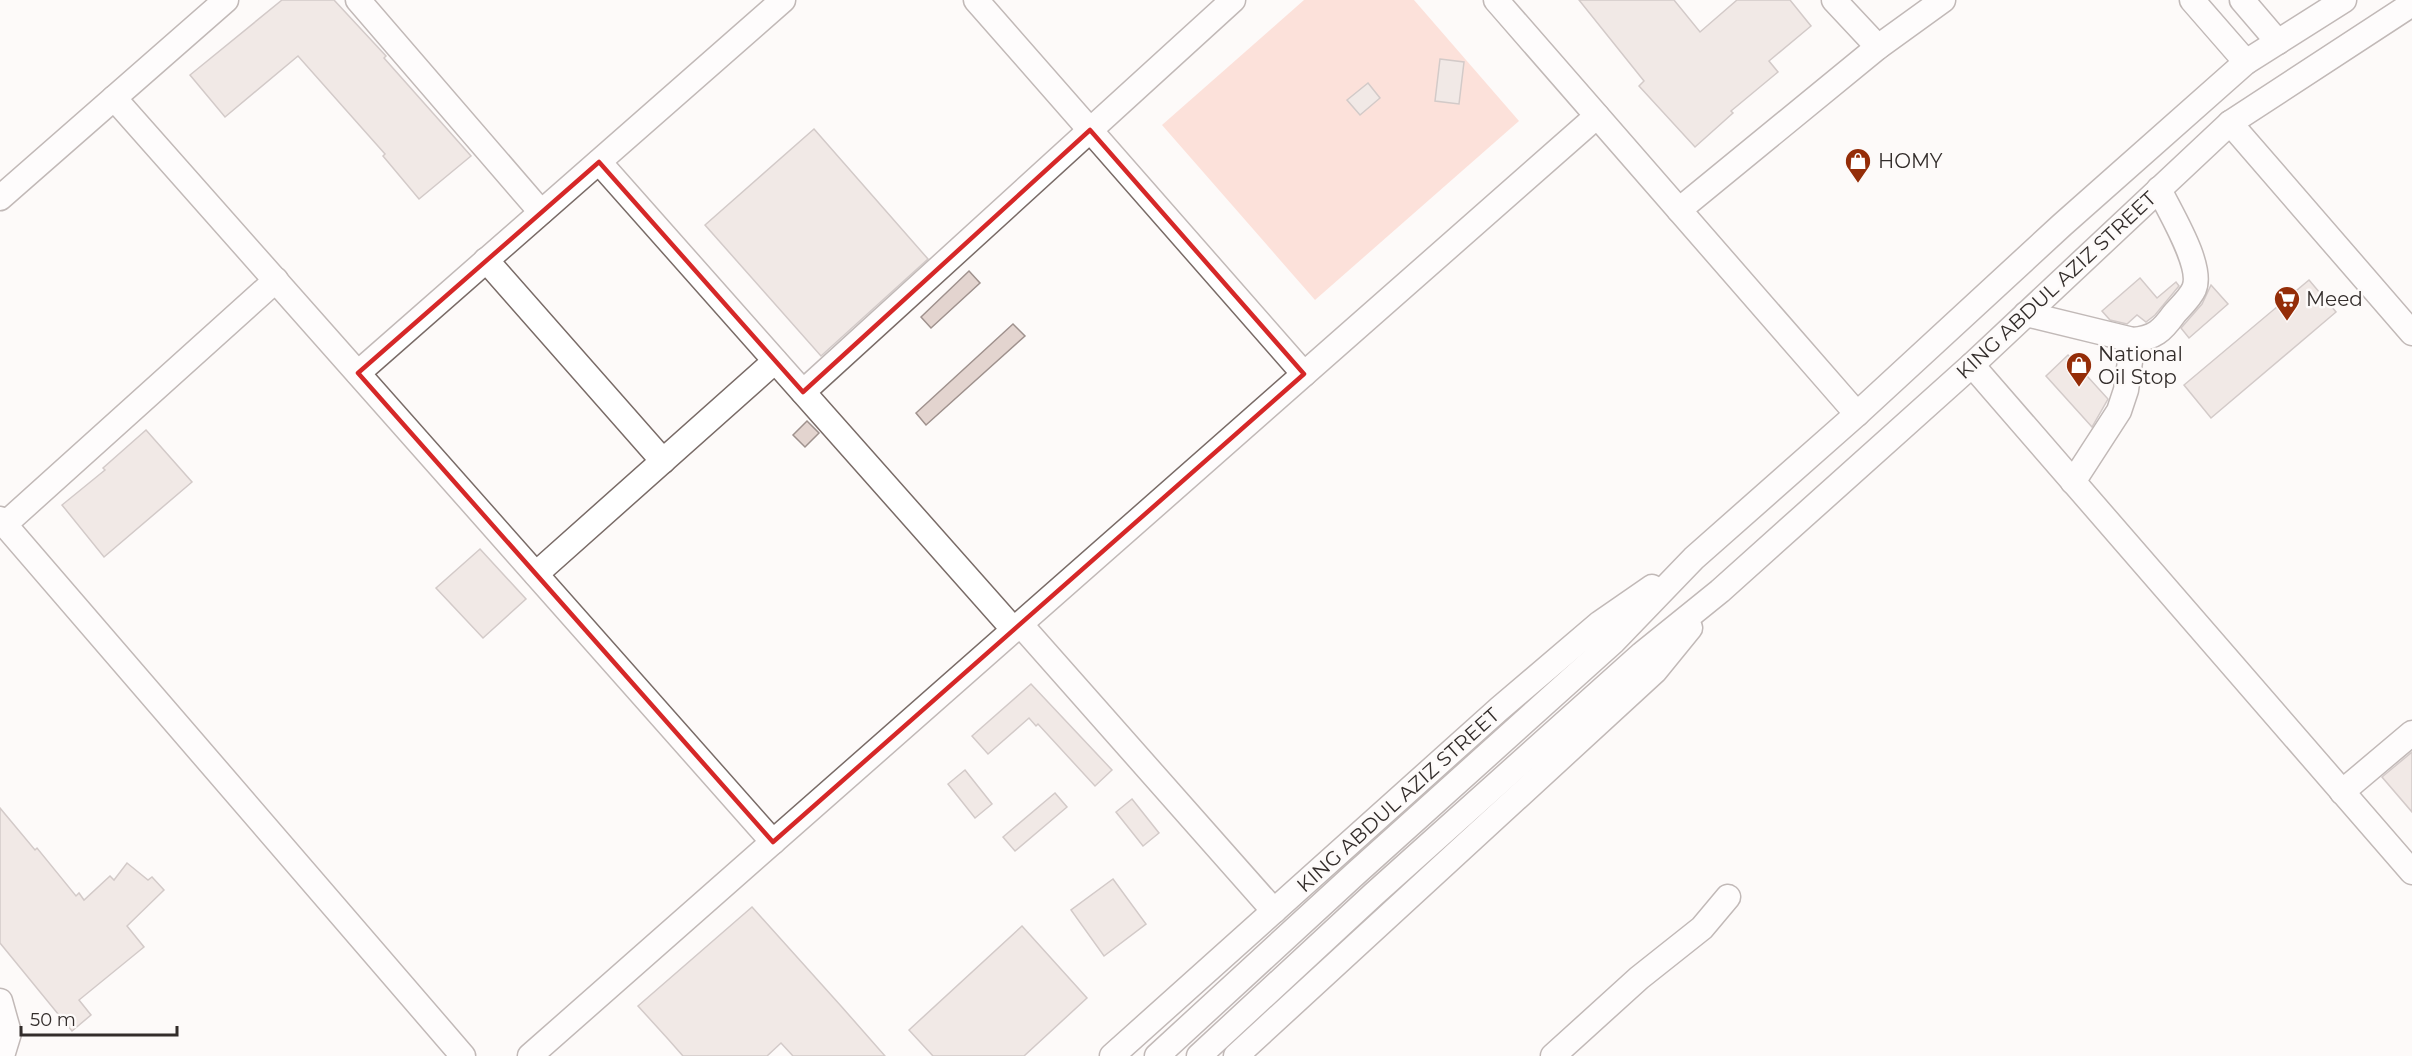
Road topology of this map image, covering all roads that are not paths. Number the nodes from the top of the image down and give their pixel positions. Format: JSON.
{"nodes":[{"id":1,"x":226,"y":0,"type":"edge"},
{"id":2,"x":358,"y":0,"type":"edge"},
{"id":3,"x":783,"y":0,"type":"edge"},
{"id":4,"x":976,"y":0,"type":"edge"},
{"id":5,"x":1233,"y":0,"type":"edge"},
{"id":6,"x":1496,"y":0,"type":"edge"},
{"id":7,"x":1834,"y":0,"type":"edge"},
{"id":8,"x":1943,"y":0,"type":"edge"},
{"id":9,"x":2193,"y":0,"type":"edge"},
{"id":10,"x":2242,"y":0,"type":"edge"},
{"id":11,"x":2344,"y":0,"type":"edge"},
{"id":12,"x":2412,"y":4,"type":"edge"},
{"id":13,"x":2278,"y":42,"type":"junction"},
{"id":14,"x":1878,"y":47,"type":"junction"},
{"id":15,"x":2246,"y":62,"type":"junction"},
{"id":16,"x":114,"y":98,"type":"junction"},
{"id":17,"x":1597,"y":116,"type":"junction"},
{"id":18,"x":2230,"y":123,"type":"junction"},
{"id":19,"x":1090,"y":130,"type":"junction"},
{"id":20,"x":599,"y":162,"type":"junction"},
{"id":21,"x":2159,"y":189,"type":"junction"},
{"id":22,"x":0,"y":198,"type":"edge"},
{"id":23,"x":1679,"y":210,"type":"junction"},
{"id":24,"x":541,"y":212,"type":"junction"},
{"id":25,"x":486,"y":260,"type":"junction"},
{"id":26,"x":276,"y":280,"type":"junction"},
{"id":27,"x":2026,"y":314,"type":"junction"},
{"id":28,"x":2412,"y":333,"type":"edge"},
{"id":29,"x":2133,"y":340,"type":"junction"},
{"id":30,"x":775,"y":361,"type":"junction"},
{"id":31,"x":1972,"y":365,"type":"junction"},
{"id":32,"x":357,"y":373,"type":"junction"},
{"id":33,"x":1304,"y":374,"type":"junction"},
{"id":34,"x":803,"y":392,"type":"junction"},
{"id":35,"x":1857,"y":414,"type":"junction"},
{"id":36,"x":663,"y":461,"type":"junction"},
{"id":37,"x":2073,"y":482,"type":"junction"},
{"id":38,"x":2,"y":522,"type":"edge"},
{"id":39,"x":1694,"y":558,"type":"junction"},
{"id":40,"x":536,"y":574,"type":"junction"},
{"id":41,"x":1720,"y":591,"type":"junction"},
{"id":42,"x":1018,"y":627,"type":"junction"},
{"id":43,"x":2412,"y":733,"type":"edge"},
{"id":44,"x":2342,"y":792,"type":"junction"},
{"id":45,"x":773,"y":842,"type":"junction"},
{"id":46,"x":2412,"y":872,"type":"edge"},
{"id":47,"x":1728,"y":897,"type":"dead end"},
{"id":48,"x":1274,"y":911,"type":"junction"},
{"id":49,"x":0,"y":1001,"type":"edge"},
{"id":50,"x":2,"y":1056,"type":"edge"},
{"id":51,"x":463,"y":1056,"type":"edge"},
{"id":52,"x":530,"y":1056,"type":"edge"},
{"id":53,"x":1112,"y":1056,"type":"edge"},
{"id":54,"x":1157,"y":1056,"type":"edge"},
{"id":55,"x":1199,"y":1056,"type":"edge"},
{"id":56,"x":1236,"y":1056,"type":"edge"},
{"id":57,"x":1553,"y":1056,"type":"edge"}],
"edges":[{"from":1,"to":16,"type":"street"},
{"from":2,"to":24,"type":"street"},
{"from":3,"to":20,"type":"street"},
{"from":4,"to":19,"type":"street"},
{"from":5,"to":19,"type":"street"},
{"from":6,"to":17,"type":"street"},
{"from":7,"to":14,"type":"street"},
{"from":8,"to":14,"type":"street"},
{"from":9,"to":15,"type":"street"},
{"from":10,"to":13,"type":"street"},
{"from":11,"to":13,"type":"street","name":"KING ABDUL AZIZ STREET"},
{"from":12,"to":18,"type":"street","name":"KING ABDUL AZIZ STREET"},
{"from":13,"to":15,"type":"street","name":"KING ABDUL AZIZ STREET"},
{"from":14,"to":23,"type":"street"},
{"from":15,"to":35,"type":"street","name":"KING ABDUL AZIZ STREET"},
{"from":16,"to":22,"type":"street"},
{"from":16,"to":26,"type":"street"},
{"from":17,"to":23,"type":"street"},
{"from":17,"to":33,"type":"street"},
{"from":18,"to":21,"type":"street","name":"KING ABDUL AZIZ STREET"},
{"from":18,"to":28,"type":"street"},
{"from":19,"to":33,"type":"street"},
{"from":19,"to":34,"type":"street"},
{"from":20,"to":24,"type":"street"},
{"from":20,"to":30,"type":"street"},
{"from":21,"to":27,"type":"street","name":"KING ABDUL AZIZ STREET"},
{"from":21,"to":29,"type":"street"},
{"from":23,"to":35,"type":"street"},
{"from":24,"to":25,"type":"street"},
{"from":25,"to":32,"type":"street"},
{"from":25,"to":36,"type":"street"},
{"from":26,"to":32,"type":"street"},
{"from":26,"to":38,"type":"street"},
{"from":27,"to":29,"type":"street"},
{"from":27,"to":31,"type":"street","name":"KING ABDUL AZIZ STREET"},
{"from":29,"to":37,"type":"street"},
{"from":30,"to":34,"type":"street"},
{"from":30,"to":36,"type":"street"},
{"from":31,"to":37,"type":"street"},
{"from":31,"to":41,"type":"street","name":"KING ABDUL AZIZ STREET"},
{"from":32,"to":40,"type":"street"},
{"from":33,"to":42,"type":"street"},
{"from":34,"to":42,"type":"street"},
{"from":35,"to":39,"type":"street","name":"KING ABDUL AZIZ STREET"},
{"from":36,"to":40,"type":"street"},
{"from":37,"to":44,"type":"street"},
{"from":38,"to":51,"type":"street"},
{"from":39,"to":48,"type":"street","name":"KING ABDUL AZIZ STREET"},
{"from":39,"to":54,"type":"street","name":"KING ABDUL AZIZ STREET"},
{"from":40,"to":45,"type":"street"},
{"from":41,"to":55,"type":"street","name":"KING ABDUL AZIZ STREET"},
{"from":41,"to":56,"type":"street","name":"KING ABDUL AZIZ STREET"},
{"from":42,"to":45,"type":"street"},
{"from":42,"to":48,"type":"street"},
{"from":43,"to":44,"type":"street"},
{"from":44,"to":46,"type":"street"},
{"from":45,"to":52,"type":"street"},
{"from":47,"to":57,"type":"street"},
{"from":48,"to":53,"type":"street","name":"KING ABDUL AZIZ STREET"},
{"from":49,"to":50,"type":"street"}]}
